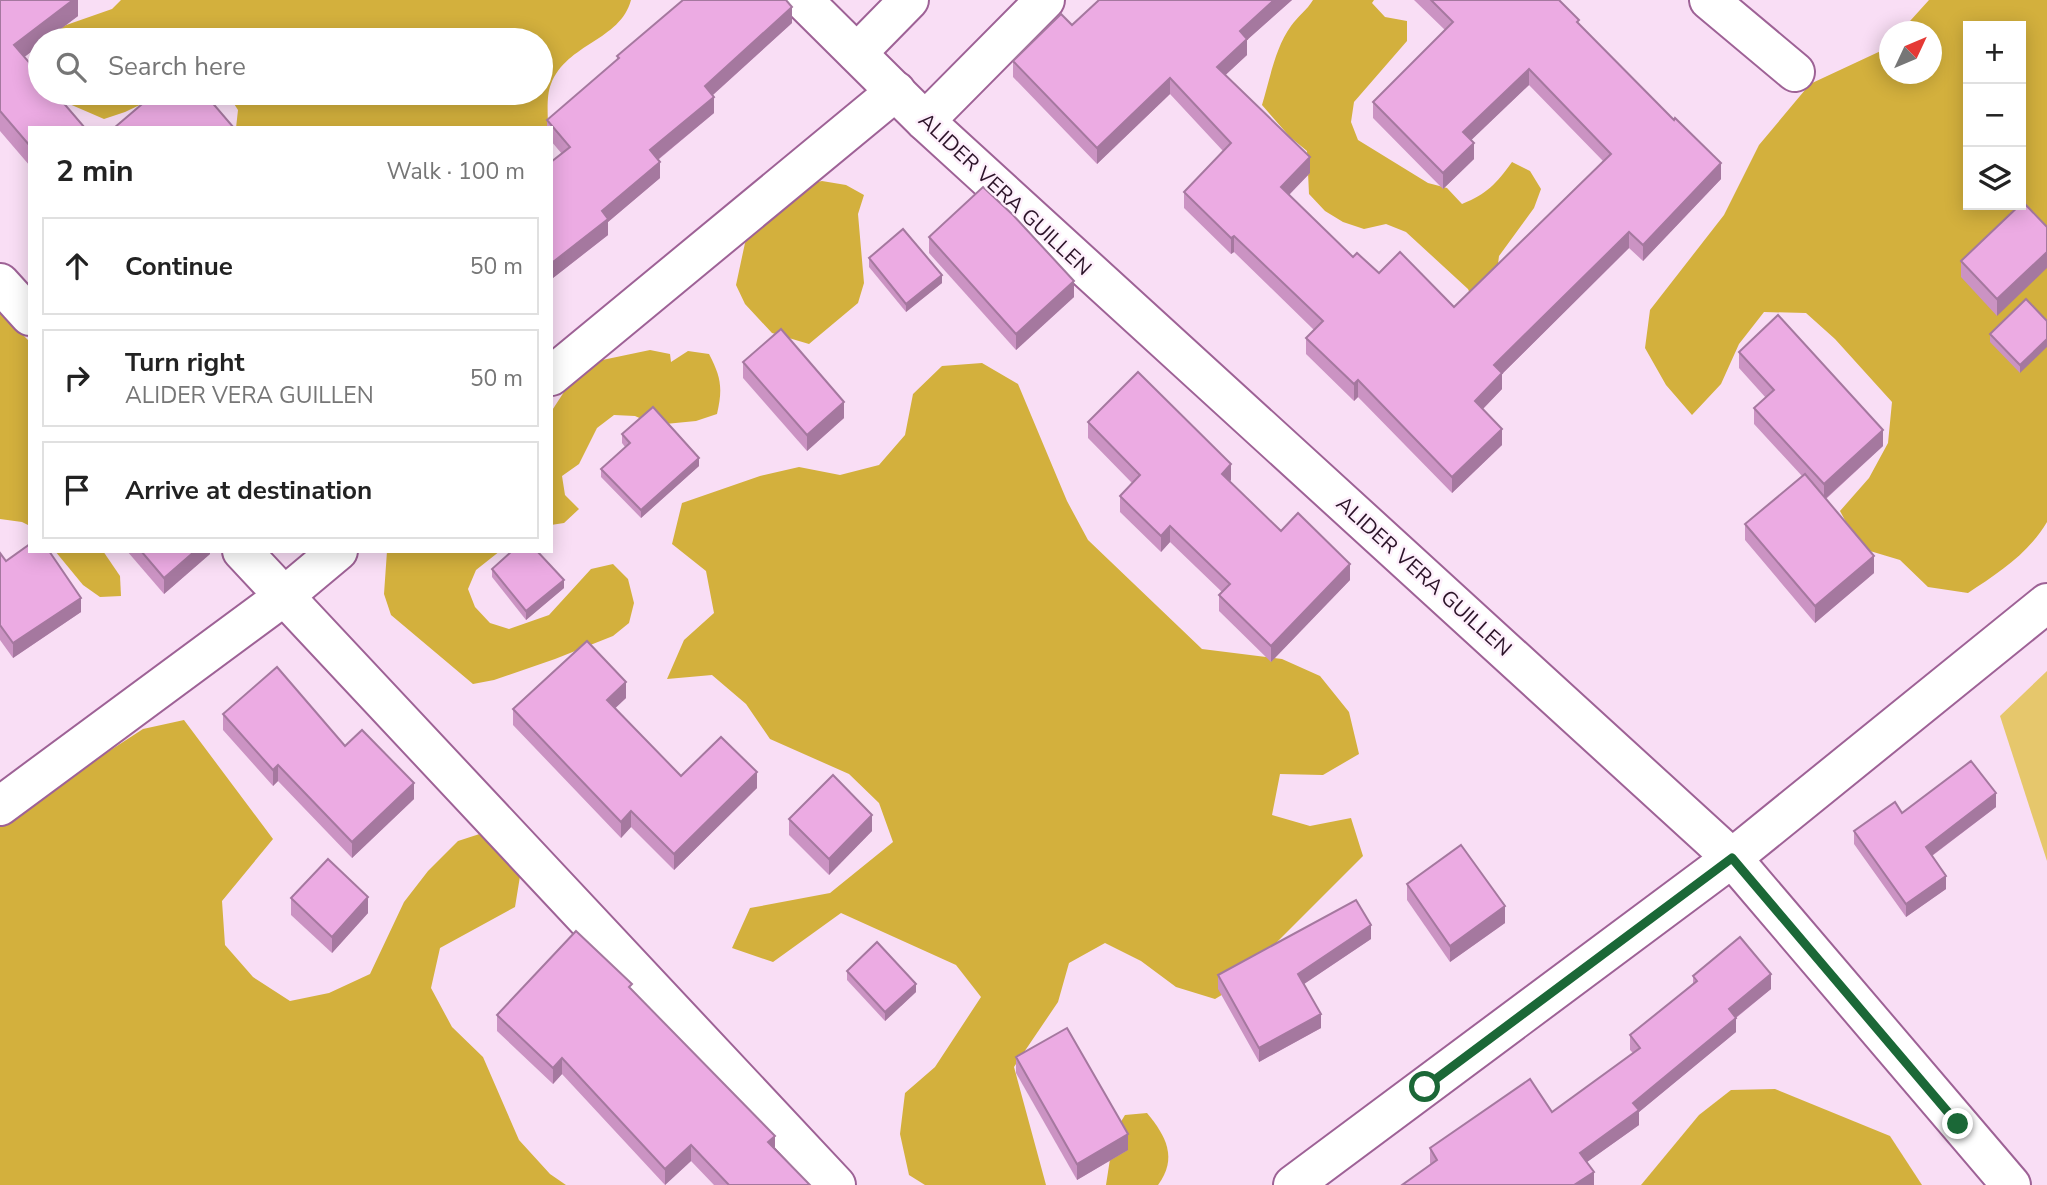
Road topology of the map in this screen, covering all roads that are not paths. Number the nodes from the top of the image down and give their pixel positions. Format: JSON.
{"nodes":[{"id":1,"x":803,"y":0,"type":"edge"},
{"id":2,"x":909,"y":0,"type":"edge"},
{"id":3,"x":1045,"y":0,"type":"edge"},
{"id":4,"x":1709,"y":0,"type":"edge"},
{"id":5,"x":858,"y":53,"type":"junction"},
{"id":6,"x":1795,"y":72,"type":"dead end"},
{"id":7,"x":896,"y":91,"type":"junction"},
{"id":8,"x":925,"y":121,"type":"junction"},
{"id":9,"x":0,"y":283,"type":"edge"},
{"id":10,"x":28,"y":314,"type":"edge"},
{"id":11,"x":553,"y":374,"type":"edge"},
{"id":12,"x":244,"y":553,"type":"edge"},
{"id":13,"x":336,"y":553,"type":"edge"},
{"id":14,"x":283,"y":597,"type":"junction"},
{"id":15,"x":2047,"y":603,"type":"edge"},
{"id":16,"x":0,"y":806,"type":"edge"},
{"id":17,"x":1732,"y":858,"type":"junction"},
{"id":18,"x":836,"y":1185,"type":"edge"},
{"id":19,"x":1293,"y":1185,"type":"edge"},
{"id":20,"x":2011,"y":1185,"type":"edge"}],
"edges":[{"from":1,"to":5,"type":"street","name":"ALIDER VERA GUILLEN"},
{"from":2,"to":5,"type":"street"},
{"from":3,"to":8,"type":"street"},
{"from":4,"to":6,"type":"street"},
{"from":5,"to":7,"type":"street","name":"ALIDER VERA GUILLEN"},
{"from":7,"to":8,"type":"street","name":"ALIDER VERA GUILLEN"},
{"from":7,"to":11,"type":"street"},
{"from":8,"to":17,"type":"street","name":"ALIDER VERA GUILLEN"},
{"from":9,"to":10,"type":"street"},
{"from":12,"to":14,"type":"street"},
{"from":13,"to":14,"type":"street"},
{"from":14,"to":16,"type":"street"},
{"from":14,"to":18,"type":"street"},
{"from":15,"to":17,"type":"street"},
{"from":17,"to":19,"type":"street"},
{"from":17,"to":20,"type":"street","name":"ALIDER VERA GUILLEN"}]}
